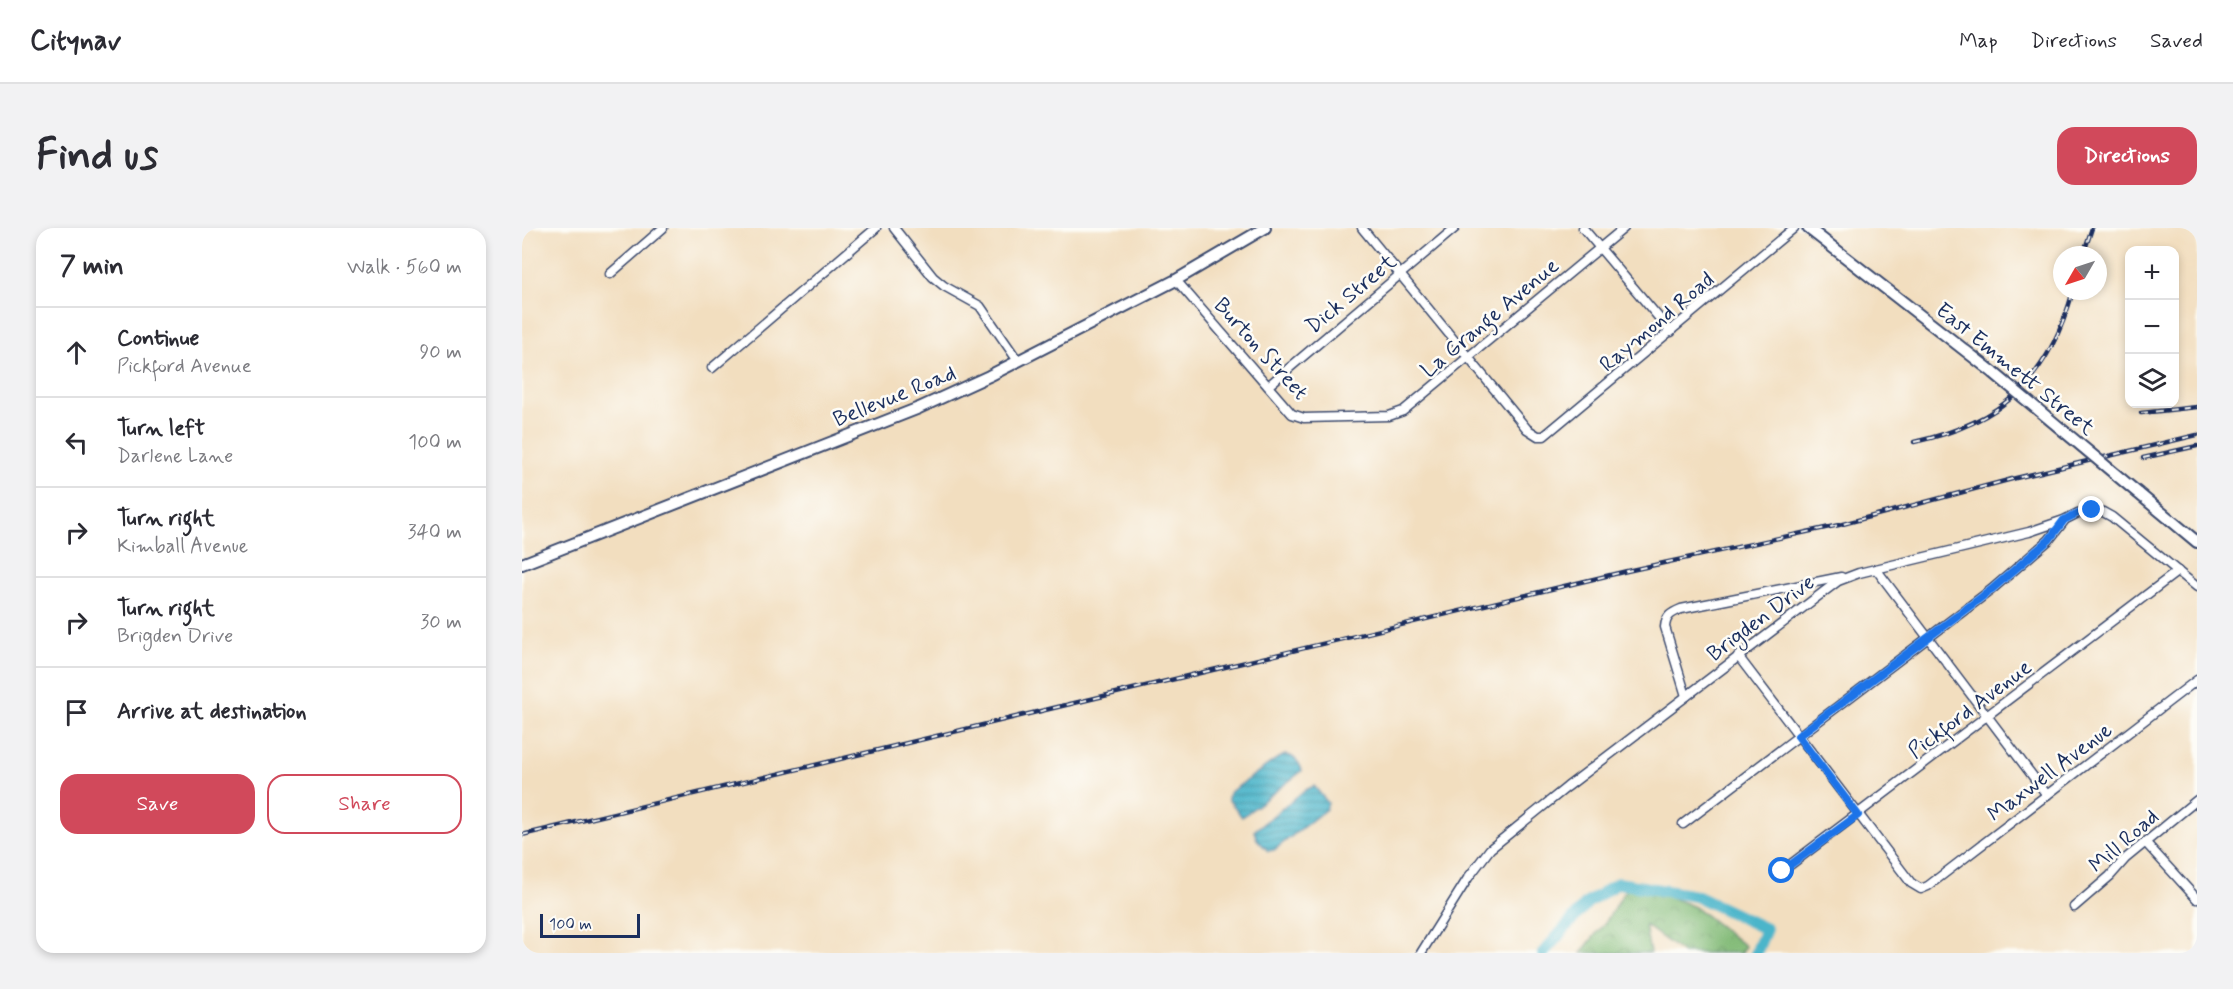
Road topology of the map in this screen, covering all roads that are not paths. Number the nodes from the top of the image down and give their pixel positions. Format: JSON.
{"nodes":[{"id":1,"x":663,"y":228,"type":"edge"},
{"id":2,"x":876,"y":228,"type":"edge"},
{"id":3,"x":894,"y":228,"type":"edge"},
{"id":4,"x":1265,"y":228,"type":"edge"},
{"id":5,"x":1362,"y":228,"type":"edge"},
{"id":6,"x":1455,"y":228,"type":"edge"},
{"id":7,"x":1583,"y":228,"type":"edge"},
{"id":8,"x":1624,"y":228,"type":"edge"},
{"id":9,"x":1794,"y":228,"type":"edge"},
{"id":10,"x":1808,"y":228,"type":"edge"},
{"id":11,"x":1600,"y":248,"type":"junction"},
{"id":12,"x":610,"y":274,"type":"dead end"},
{"id":13,"x":1400,"y":274,"type":"junction"},
{"id":14,"x":1176,"y":280,"type":"junction"},
{"id":15,"x":1671,"y":332,"type":"junction"},
{"id":16,"x":1468,"y":357,"type":"junction"},
{"id":17,"x":1018,"y":361,"type":"junction"},
{"id":18,"x":712,"y":368,"type":"dead end"},
{"id":19,"x":1268,"y":386,"type":"junction"},
{"id":20,"x":1403,"y":411,"type":"joint"},
{"id":21,"x":2064,"y":520,"type":"junction"},
{"id":22,"x":2197,"y":542,"type":"edge"},
{"id":23,"x":522,"y":564,"type":"edge"},
{"id":24,"x":1876,"y":569,"type":"junction"},
{"id":25,"x":2178,"y":571,"type":"junction"},
{"id":26,"x":1859,"y":573,"type":"junction"},
{"id":27,"x":2197,"y":587,"type":"edge"},
{"id":28,"x":1926,"y":638,"type":"junction"},
{"id":29,"x":1738,"y":656,"type":"junction"},
{"id":30,"x":2197,"y":680,"type":"edge"},
{"id":31,"x":1686,"y":696,"type":"junction"},
{"id":32,"x":1988,"y":716,"type":"junction"},
{"id":33,"x":1798,"y":736,"type":"junction"},
{"id":34,"x":2047,"y":795,"type":"junction"},
{"id":35,"x":2197,"y":800,"type":"edge"},
{"id":36,"x":1858,"y":815,"type":"junction"},
{"id":37,"x":1683,"y":824,"type":"dead end"},
{"id":38,"x":2146,"y":843,"type":"junction"},
{"id":39,"x":1782,"y":871,"type":"dead end"},
{"id":40,"x":2197,"y":899,"type":"edge"},
{"id":41,"x":2074,"y":907,"type":"dead end"},
{"id":42,"x":1421,"y":953,"type":"edge"}],
"edges":[{"from":1,"to":12,"type":"street"},
{"from":2,"to":18,"type":"street"},
{"from":3,"to":17,"type":"street"},
{"from":4,"to":14,"type":"street","name":"Bellevue Road"},
{"from":5,"to":13,"type":"street"},
{"from":6,"to":13,"type":"street","name":"Dick Street"},
{"from":7,"to":11,"type":"street"},
{"from":8,"to":11,"type":"street","name":"La Grange Avenue"},
{"from":9,"to":15,"type":"street","name":"Raymond Road"},
{"from":10,"to":22,"type":"street","name":"East Emmett Street","bridge":true},
{"from":11,"to":15,"type":"street"},
{"from":11,"to":16,"type":"street","name":"La Grange Avenue"},
{"from":13,"to":16,"type":"street"},
{"from":13,"to":19,"type":"street","name":"Dick Street"},
{"from":14,"to":17,"type":"street","name":"Bellevue Road"},
{"from":14,"to":19,"type":"street","name":"Burton Street"},
{"from":15,"to":16,"type":"street","name":"Raymond Road"},
{"from":16,"to":20,"type":"street","name":"La Grange Avenue"},
{"from":17,"to":23,"type":"street","name":"Bellevue Road"},
{"from":19,"to":20,"type":"street","name":"Burton Street"},
{"from":21,"to":24,"type":"street","name":"Brigden Drive"},
{"from":21,"to":25,"type":"street","name":"Brigden Drive"},
{"from":21,"to":28,"type":"street"},
{"from":24,"to":26,"type":"street","name":"Brigden Drive"},
{"from":24,"to":28,"type":"street"},
{"from":25,"to":27,"type":"street","name":"Brigden Drive"},
{"from":25,"to":32,"type":"street","name":"Pickford Avenue"},
{"from":26,"to":29,"type":"street","name":"Brigden Drive"},
{"from":26,"to":31,"type":"street"},
{"from":28,"to":32,"type":"street"},
{"from":28,"to":33,"type":"street"},
{"from":29,"to":31,"type":"street","name":"Brigden Drive"},
{"from":29,"to":33,"type":"street"},
{"from":30,"to":34,"type":"street","name":"Maxwell Avenue"},
{"from":31,"to":42,"type":"street","name":"Brigden Drive"},
{"from":32,"to":34,"type":"street"},
{"from":32,"to":36,"type":"street","name":"Pickford Avenue"},
{"from":33,"to":36,"type":"street"},
{"from":33,"to":37,"type":"street"},
{"from":34,"to":36,"type":"street","name":"Maxwell Avenue"},
{"from":35,"to":38,"type":"street","name":"Mill Road"},
{"from":36,"to":39,"type":"street","name":"Pickford Avenue"},
{"from":38,"to":40,"type":"street"},
{"from":38,"to":41,"type":"street","name":"Mill Road"}]}
